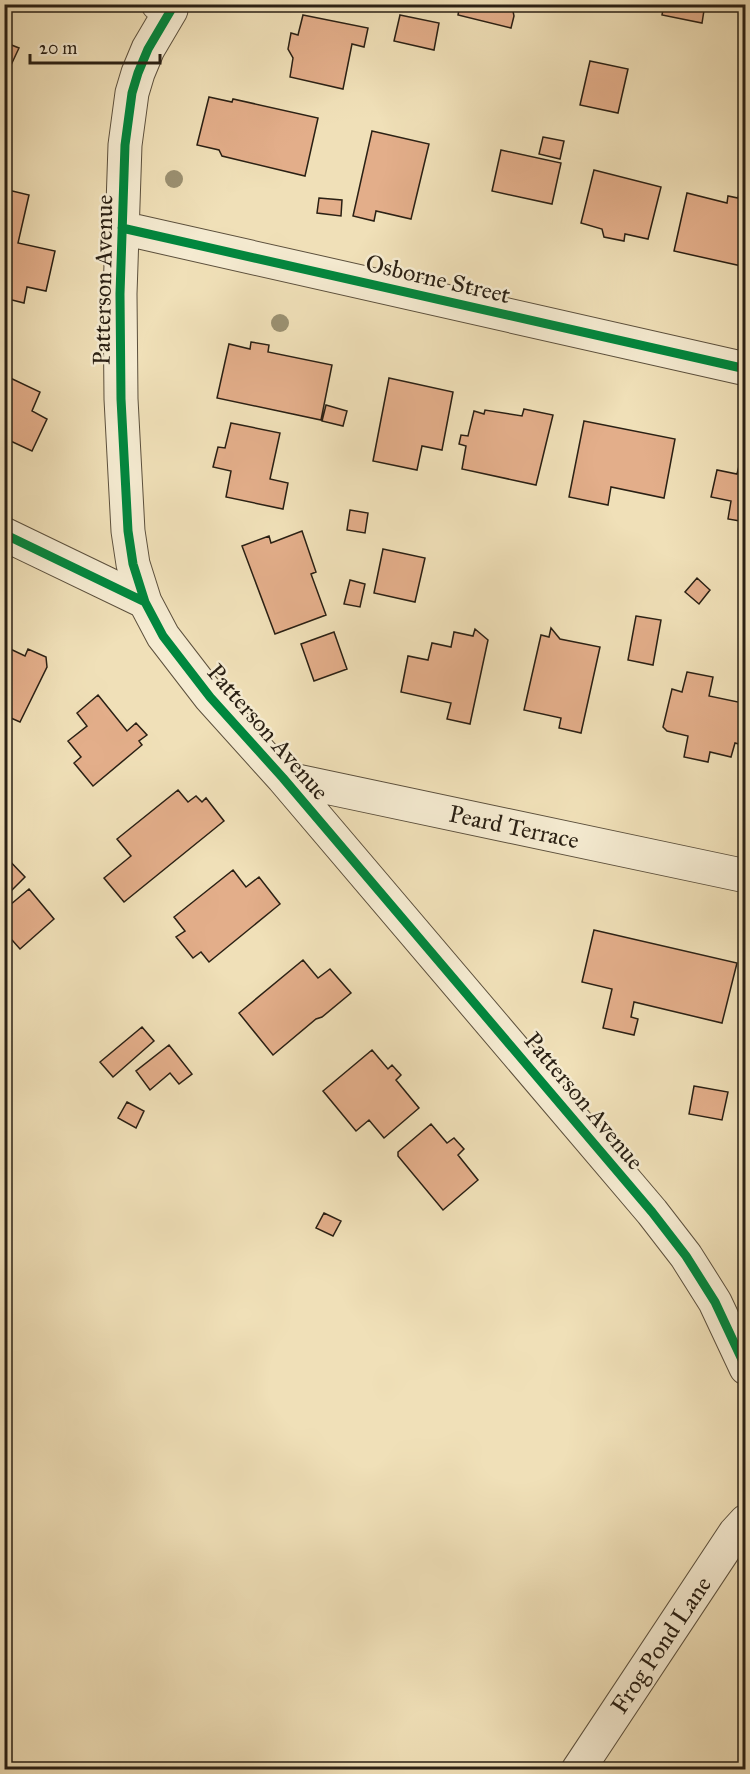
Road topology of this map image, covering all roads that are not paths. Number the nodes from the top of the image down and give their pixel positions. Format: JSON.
{"nodes":[{"id":1,"x":168,"y":6,"type":"edge"},
{"id":2,"x":122,"y":228,"type":"junction"},
{"id":3,"x":746,"y":369,"type":"edge"},
{"id":4,"x":4,"y":534,"type":"edge"},
{"id":5,"x":145,"y":602,"type":"junction"},
{"id":6,"x":283,"y":778,"type":"junction"},
{"id":7,"x":746,"y":876,"type":"edge"},
{"id":8,"x":746,"y":1368,"type":"edge"},
{"id":9,"x":746,"y":1521,"type":"edge"},
{"id":10,"x":578,"y":1770,"type":"edge"}],
"edges":[{"from":1,"to":2,"type":"street","name":"Patterson Avenue"},
{"from":2,"to":3,"type":"street","name":"Osborne Street"},
{"from":2,"to":5,"type":"street","name":"Patterson Avenue"},
{"from":4,"to":5,"type":"street"},
{"from":5,"to":6,"type":"street","name":"Patterson Avenue"},
{"from":6,"to":7,"type":"street","name":"Peard Terrace"},
{"from":6,"to":8,"type":"street","name":"Patterson Avenue"},
{"from":9,"to":10,"type":"street","name":"Frog Pond Lane"}]}
